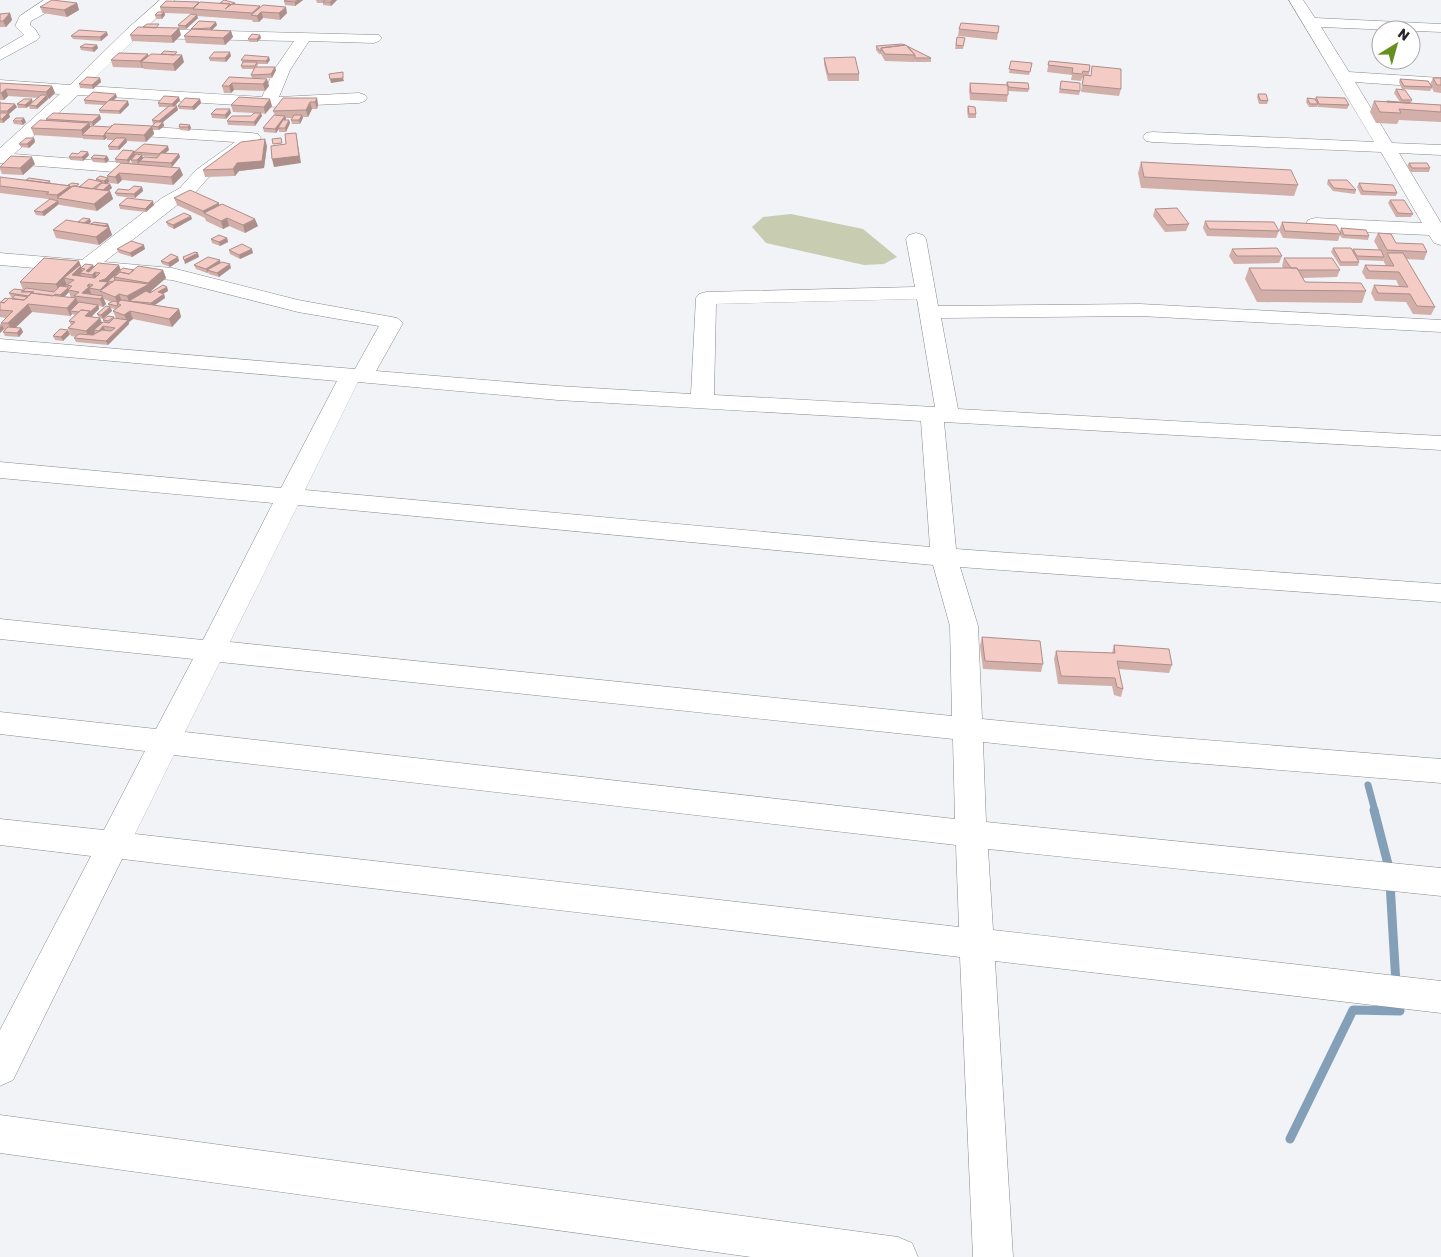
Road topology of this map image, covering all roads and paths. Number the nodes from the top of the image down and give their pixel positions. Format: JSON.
{"nodes":[{"id":1,"x":52,"y":0,"type":"edge"},
{"id":2,"x":168,"y":0,"type":"edge"},
{"id":3,"x":1296,"y":0,"type":"edge"},
{"id":4,"x":1310,"y":22,"type":"junction"},
{"id":5,"x":1441,"y":28,"type":"edge"},
{"id":6,"x":131,"y":33,"type":"junction"},
{"id":7,"x":304,"y":37,"type":"junction"},
{"id":8,"x":374,"y":38,"type":"dead end"},
{"id":9,"x":0,"y":55,"type":"edge"},
{"id":10,"x":1344,"y":76,"type":"junction"},
{"id":11,"x":1441,"y":83,"type":"edge"},
{"id":12,"x":0,"y":86,"type":"edge"},
{"id":13,"x":73,"y":90,"type":"junction"},
{"id":14,"x":359,"y":98,"type":"dead end"},
{"id":15,"x":270,"y":111,"type":"junction"},
{"id":16,"x":38,"y":126,"type":"junction"},
{"id":17,"x":58,"y":127,"type":"edge"},
{"id":18,"x":97,"y":129,"type":"edge"},
{"id":19,"x":1152,"y":137,"type":"dead end"},
{"id":20,"x":252,"y":138,"type":"junction"},
{"id":21,"x":1387,"y":148,"type":"junction"},
{"id":22,"x":1441,"y":150,"type":"edge"},
{"id":23,"x":0,"y":158,"type":"edge"},
{"id":24,"x":202,"y":174,"type":"junction"},
{"id":25,"x":1315,"y":224,"type":"edge"},
{"id":26,"x":1439,"y":233,"type":"edge"},
{"id":27,"x":916,"y":239,"type":"dead end"},
{"id":28,"x":0,"y":259,"type":"edge"},
{"id":29,"x":87,"y":266,"type":"junction"},
{"id":30,"x":929,"y":303,"type":"junction"},
{"id":31,"x":1441,"y":326,"type":"edge"},
{"id":32,"x":0,"y":345,"type":"edge"},
{"id":33,"x":357,"y":376,"type":"junction"},
{"id":34,"x":702,"y":401,"type":"junction"},
{"id":35,"x":940,"y":415,"type":"junction"},
{"id":36,"x":1441,"y":443,"type":"edge"},
{"id":37,"x":0,"y":470,"type":"edge"},
{"id":38,"x":290,"y":496,"type":"junction"},
{"id":39,"x":944,"y":557,"type":"junction"},
{"id":40,"x":1441,"y":593,"type":"edge"},
{"id":41,"x":0,"y":629,"type":"edge"},
{"id":42,"x":212,"y":651,"type":"junction"},
{"id":43,"x":0,"y":723,"type":"edge"},
{"id":44,"x":966,"y":728,"type":"junction"},
{"id":45,"x":165,"y":742,"type":"junction"},
{"id":46,"x":1441,"y":771,"type":"edge"},
{"id":47,"x":0,"y":832,"type":"edge"},
{"id":48,"x":971,"y":834,"type":"junction"},
{"id":49,"x":113,"y":845,"type":"junction"},
{"id":50,"x":1441,"y":882,"type":"edge"},
{"id":51,"x":976,"y":944,"type":"junction"},
{"id":52,"x":1441,"y":996,"type":"edge"},
{"id":53,"x":0,"y":1068,"type":"edge"},
{"id":54,"x":0,"y":1134,"type":"edge"},
{"id":55,"x":898,"y":1257,"type":"edge"},
{"id":56,"x":993,"y":1257,"type":"edge"}],
"edges":[{"from":1,"to":9,"type":"street"},
{"from":2,"to":6,"type":"street"},
{"from":3,"to":4,"type":"street"},
{"from":4,"to":5,"type":"street"},
{"from":4,"to":10,"type":"street"},
{"from":6,"to":7,"type":"street"},
{"from":6,"to":13,"type":"street"},
{"from":7,"to":8,"type":"street"},
{"from":7,"to":15,"type":"street"},
{"from":10,"to":11,"type":"street"},
{"from":10,"to":21,"type":"street"},
{"from":12,"to":13,"type":"street"},
{"from":13,"to":15,"type":"street"},
{"from":13,"to":16,"type":"street"},
{"from":14,"to":15,"type":"street"},
{"from":15,"to":20,"type":"street"},
{"from":16,"to":17,"type":"street"},
{"from":16,"to":23,"type":"street"},
{"from":18,"to":20,"type":"street"},
{"from":19,"to":21,"type":"street"},
{"from":20,"to":24,"type":"street"},
{"from":21,"to":22,"type":"street"},
{"from":21,"to":26,"type":"street"},
{"from":23,"to":24,"type":"street"},
{"from":24,"to":29,"type":"street"},
{"from":25,"to":26,"type":"street"},
{"from":27,"to":30,"type":"street"},
{"from":28,"to":29,"type":"street"},
{"from":29,"to":33,"type":"street"},
{"from":30,"to":31,"type":"street"},
{"from":30,"to":34,"type":"street"},
{"from":30,"to":35,"type":"street"},
{"from":32,"to":33,"type":"street"},
{"from":33,"to":34,"type":"street"},
{"from":33,"to":38,"type":"street"},
{"from":34,"to":35,"type":"street"},
{"from":35,"to":36,"type":"street"},
{"from":35,"to":39,"type":"street"},
{"from":37,"to":38,"type":"street"},
{"from":38,"to":39,"type":"street"},
{"from":38,"to":42,"type":"street"},
{"from":39,"to":40,"type":"street"},
{"from":39,"to":44,"type":"street"},
{"from":41,"to":42,"type":"street"},
{"from":42,"to":44,"type":"street"},
{"from":42,"to":45,"type":"street"},
{"from":43,"to":45,"type":"street"},
{"from":44,"to":46,"type":"street"},
{"from":44,"to":48,"type":"street"},
{"from":45,"to":48,"type":"street"},
{"from":45,"to":49,"type":"street"},
{"from":47,"to":49,"type":"street"},
{"from":48,"to":50,"type":"street"},
{"from":48,"to":51,"type":"street"},
{"from":49,"to":51,"type":"street"},
{"from":49,"to":53,"type":"street"},
{"from":51,"to":52,"type":"street"},
{"from":51,"to":56,"type":"street"},
{"from":54,"to":55,"type":"street"}]}
